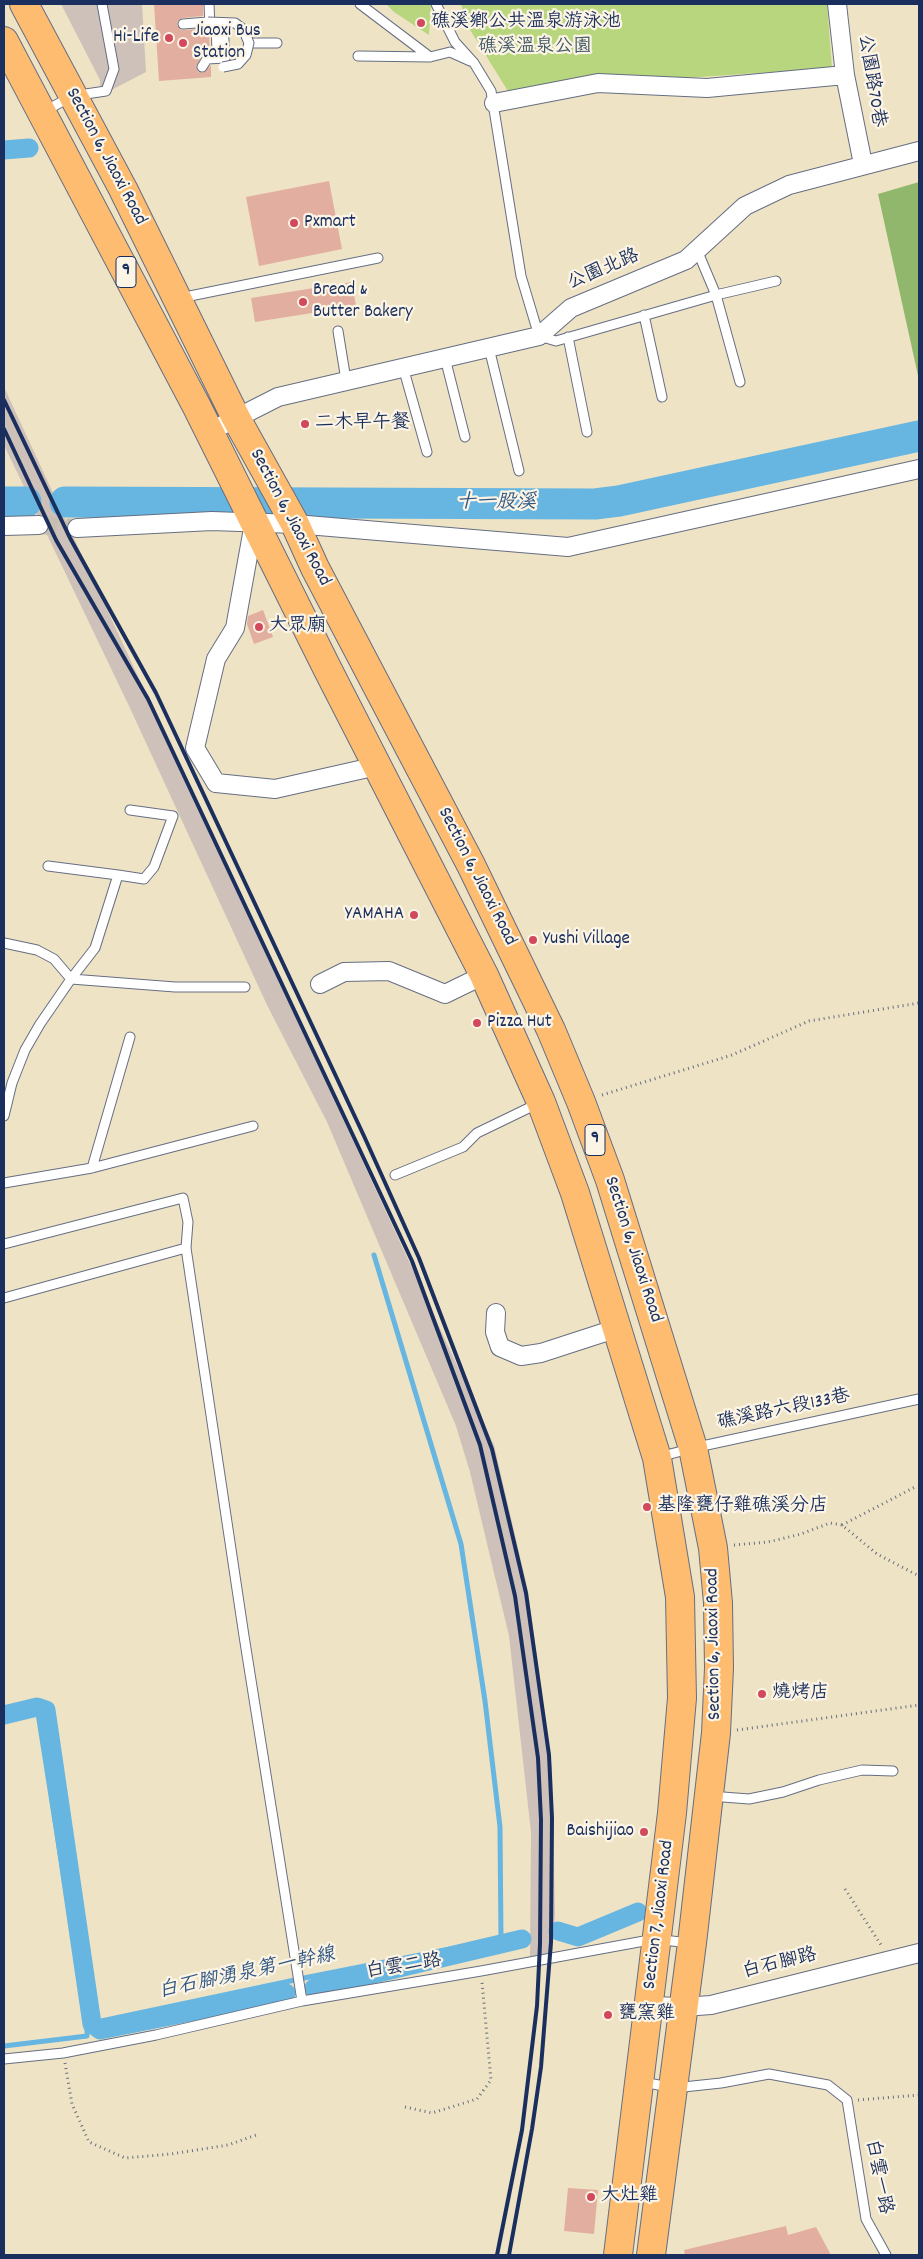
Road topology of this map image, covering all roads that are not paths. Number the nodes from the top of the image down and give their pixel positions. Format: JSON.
{"nodes":[{"id":1,"x":24,"y":4,"type":"edge"},
{"id":2,"x":102,"y":4,"type":"edge"},
{"id":3,"x":209,"y":4,"type":"edge"},
{"id":4,"x":360,"y":4,"type":"edge"},
{"id":5,"x":436,"y":4,"type":"edge"},
{"id":6,"x":837,"y":4,"type":"edge"},
{"id":7,"x":183,"y":24,"type":"dead end"},
{"id":8,"x":4,"y":40,"type":"edge"},
{"id":9,"x":249,"y":43,"type":"junction"},
{"id":10,"x":277,"y":43,"type":"dead end"},
{"id":11,"x":358,"y":56,"type":"dead end"},
{"id":12,"x":430,"y":57,"type":"junction"},
{"id":13,"x":474,"y":63,"type":"junction"},
{"id":14,"x":202,"y":67,"type":"dead end"},
{"id":15,"x":223,"y":67,"type":"dead end"},
{"id":16,"x":845,"y":75,"type":"junction"},
{"id":17,"x":72,"y":96,"type":"junction"},
{"id":18,"x":494,"y":103,"type":"junction"},
{"id":19,"x":42,"y":113,"type":"junction"},
{"id":20,"x":919,"y":151,"type":"edge"},
{"id":21,"x":862,"y":164,"type":"junction"},
{"id":22,"x":697,"y":250,"type":"junction"},
{"id":23,"x":378,"y":258,"type":"dead end"},
{"id":24,"x":776,"y":281,"type":"dead end"},
{"id":25,"x":716,"y":295,"type":"junction"},
{"id":26,"x":178,"y":298,"type":"junction"},
{"id":27,"x":644,"y":315,"type":"junction"},
{"id":28,"x":338,"y":331,"type":"dead end"},
{"id":29,"x":539,"y":336,"type":"junction"},
{"id":30,"x":568,"y":337,"type":"junction"},
{"id":31,"x":489,"y":348,"type":"junction"},
{"id":32,"x":445,"y":358,"type":"junction"},
{"id":33,"x":403,"y":367,"type":"junction"},
{"id":34,"x":346,"y":380,"type":"junction"},
{"id":35,"x":740,"y":382,"type":"dead end"},
{"id":36,"x":662,"y":396,"type":"dead end"},
{"id":37,"x":236,"y":418,"type":"junction"},
{"id":38,"x":209,"y":432,"type":"junction"},
{"id":39,"x":587,"y":432,"type":"dead end"},
{"id":40,"x":465,"y":437,"type":"dead end"},
{"id":41,"x":427,"y":452,"type":"dead end"},
{"id":42,"x":919,"y":469,"type":"edge"},
{"id":43,"x":519,"y":471,"type":"dead end"},
{"id":44,"x":252,"y":519,"type":"junction"},
{"id":45,"x":292,"y":520,"type":"junction"},
{"id":46,"x":39,"y":525,"type":"tunnel mouth"},
{"id":47,"x":4,"y":526,"type":"edge"},
{"id":48,"x":77,"y":528,"type":"tunnel mouth"},
{"id":49,"x":377,"y":766,"type":"junction"},
{"id":50,"x":130,"y":810,"type":"dead end"},
{"id":51,"x":48,"y":866,"type":"dead end"},
{"id":52,"x":118,"y":875,"type":"junction"},
{"id":53,"x":4,"y":943,"type":"edge"},
{"id":54,"x":484,"y":975,"type":"junction"},
{"id":55,"x":71,"y":979,"type":"junction"},
{"id":56,"x":320,"y":984,"type":"dead end"},
{"id":57,"x":245,"y":987,"type":"dead end"},
{"id":58,"x":130,"y":1037,"type":"dead end"},
{"id":59,"x":541,"y":1102,"type":"junction"},
{"id":60,"x":4,"y":1116,"type":"edge"},
{"id":61,"x":253,"y":1126,"type":"dead end"},
{"id":62,"x":92,"y":1168,"type":"junction"},
{"id":63,"x":395,"y":1175,"type":"dead end"},
{"id":64,"x":4,"y":1183,"type":"edge"},
{"id":65,"x":4,"y":1244,"type":"edge"},
{"id":66,"x":186,"y":1248,"type":"junction"},
{"id":67,"x":4,"y":1298,"type":"edge"},
{"id":68,"x":496,"y":1314,"type":"dead end"},
{"id":69,"x":618,"y":1328,"type":"junction"},
{"id":70,"x":919,"y":1399,"type":"edge"},
{"id":71,"x":693,"y":1448,"type":"junction"},
{"id":72,"x":657,"y":1458,"type":"junction"},
{"id":73,"x":893,"y":1771,"type":"dead end"},
{"id":74,"x":709,"y":1806,"type":"junction"},
{"id":75,"x":672,"y":1813,"type":"joint"},
{"id":76,"x":655,"y":1939,"type":"junction"},
{"id":77,"x":692,"y":1943,"type":"junction"},
{"id":78,"x":919,"y":1953,"type":"edge"},
{"id":79,"x":302,"y":2001,"type":"junction"},
{"id":80,"x":649,"y":2006,"type":"junction"},
{"id":81,"x":684,"y":2007,"type":"junction"},
{"id":82,"x":4,"y":2059,"type":"edge"},
{"id":83,"x":640,"y":2082,"type":"junction"},
{"id":84,"x":674,"y":2088,"type":"junction"},
{"id":85,"x":618,"y":2255,"type":"edge"},
{"id":86,"x":651,"y":2255,"type":"edge"},
{"id":87,"x":886,"y":2255,"type":"edge"}],
"edges":[{"from":1,"to":17,"type":"main road","name":"Section 6, Jiaoxi Road","number":"9"},
{"from":2,"to":17,"type":"lane"},
{"from":3,"to":14,"type":"lane"},
{"from":4,"to":12,"type":"lane"},
{"from":5,"to":13,"type":"lane"},
{"from":6,"to":16,"type":"street","name":"公園路70巷"},
{"from":7,"to":9,"type":"lane","bridge":true},
{"from":8,"to":19,"type":"main road","name":"Section 6, Jiaoxi Road","number":"9"},
{"from":9,"to":10,"type":"lane"},
{"from":9,"to":15,"type":"lane","bridge":true},
{"from":11,"to":12,"type":"lane"},
{"from":12,"to":13,"type":"lane"},
{"from":13,"to":18,"type":"lane"},
{"from":16,"to":18,"type":"street"},
{"from":16,"to":21,"type":"street","name":"公園路70巷"},
{"from":17,"to":19,"type":"lane"},
{"from":17,"to":26,"type":"main road","name":"Section 6, Jiaoxi Road","number":"9"},
{"from":18,"to":29,"type":"lane"},
{"from":19,"to":38,"type":"main road","name":"Section 6, Jiaoxi Road","number":"9"},
{"from":20,"to":21,"type":"street","name":"公園北路"},
{"from":21,"to":22,"type":"street","name":"公園北路"},
{"from":22,"to":25,"type":"lane"},
{"from":22,"to":29,"type":"street","name":"公園北路"},
{"from":23,"to":26,"type":"lane"},
{"from":24,"to":25,"type":"lane"},
{"from":25,"to":27,"type":"lane"},
{"from":25,"to":35,"type":"lane"},
{"from":26,"to":37,"type":"main road","name":"Section 6, Jiaoxi Road","number":"9"},
{"from":27,"to":30,"type":"lane"},
{"from":27,"to":36,"type":"lane"},
{"from":28,"to":34,"type":"lane"},
{"from":29,"to":30,"type":"lane"},
{"from":29,"to":31,"type":"street","name":"公園北路"},
{"from":30,"to":39,"type":"lane"},
{"from":31,"to":32,"type":"street","name":"公園北路"},
{"from":31,"to":43,"type":"lane"},
{"from":32,"to":33,"type":"street","name":"公園北路"},
{"from":32,"to":40,"type":"lane"},
{"from":33,"to":34,"type":"street","name":"公園北路"},
{"from":33,"to":41,"type":"lane"},
{"from":34,"to":37,"type":"street","name":"公園北路"},
{"from":37,"to":38,"type":"street","name":"公園北路"},
{"from":37,"to":45,"type":"main road","name":"Section 6, Jiaoxi Road","number":"9"},
{"from":38,"to":44,"type":"main road","name":"Section 6, Jiaoxi Road","number":"9"},
{"from":42,"to":45,"type":"street"},
{"from":44,"to":45,"type":"street"},
{"from":44,"to":48,"type":"street"},
{"from":44,"to":49,"type":"main road","name":"Section 6, Jiaoxi Road","number":"9"},
{"from":44,"to":49,"type":"street"},
{"from":45,"to":71,"type":"main road","name":"Section 6, Jiaoxi Road","number":"9"},
{"from":46,"to":47,"type":"street"},
{"from":49,"to":54,"type":"main road","name":"Section 6, Jiaoxi Road","number":"9"},
{"from":50,"to":52,"type":"lane"},
{"from":51,"to":52,"type":"lane"},
{"from":52,"to":55,"type":"lane"},
{"from":53,"to":55,"type":"lane"},
{"from":54,"to":56,"type":"street"},
{"from":54,"to":59,"type":"main road","name":"Section 6, Jiaoxi Road","number":"9"},
{"from":55,"to":57,"type":"lane"},
{"from":55,"to":60,"type":"lane"},
{"from":58,"to":62,"type":"lane"},
{"from":59,"to":63,"type":"lane"},
{"from":59,"to":69,"type":"main road","name":"Section 6, Jiaoxi Road","number":"9"},
{"from":61,"to":62,"type":"lane"},
{"from":62,"to":64,"type":"lane"},
{"from":65,"to":66,"type":"lane"},
{"from":66,"to":67,"type":"lane"},
{"from":66,"to":79,"type":"lane"},
{"from":68,"to":69,"type":"street"},
{"from":69,"to":72,"type":"main road","name":"Section 6, Jiaoxi Road","number":"9"},
{"from":70,"to":71,"type":"lane","name":"礁溪路六段133巷"},
{"from":71,"to":72,"type":"lane","name":"礁溪路六段133巷"},
{"from":71,"to":74,"type":"main road","name":"Section 6, Jiaoxi Road","number":"9"},
{"from":72,"to":75,"type":"main road","name":"Section 6, Jiaoxi Road","number":"9"},
{"from":73,"to":74,"type":"lane"},
{"from":74,"to":77,"type":"main road","name":"Section 7, Jiaoxi Road","number":"9"},
{"from":75,"to":76,"type":"main road","name":"Section 7, Jiaoxi Road","number":"9"},
{"from":76,"to":77,"type":"lane","name":"白雲二路"},
{"from":76,"to":79,"type":"lane","name":"白雲二路"},
{"from":76,"to":80,"type":"main road","name":"Section 7, Jiaoxi Road","number":"9"},
{"from":77,"to":81,"type":"main road","name":"Section 7, Jiaoxi Road","number":"9"},
{"from":78,"to":81,"type":"street","name":"白石腳路"},
{"from":79,"to":82,"type":"lane","name":"白雲二路"},
{"from":80,"to":81,"type":"street","name":"白石腳路"},
{"from":80,"to":83,"type":"main road","name":"Section 7, Jiaoxi Road","number":"9"},
{"from":81,"to":84,"type":"main road","name":"Section 7, Jiaoxi Road","number":"9"},
{"from":83,"to":84,"type":"lane"},
{"from":83,"to":85,"type":"main road","name":"Section 7, Jiaoxi Road","number":"9"},
{"from":84,"to":86,"type":"main road","name":"Section 7, Jiaoxi Road","number":"9"},
{"from":84,"to":87,"type":"lane","name":"白雲一路"}]}
